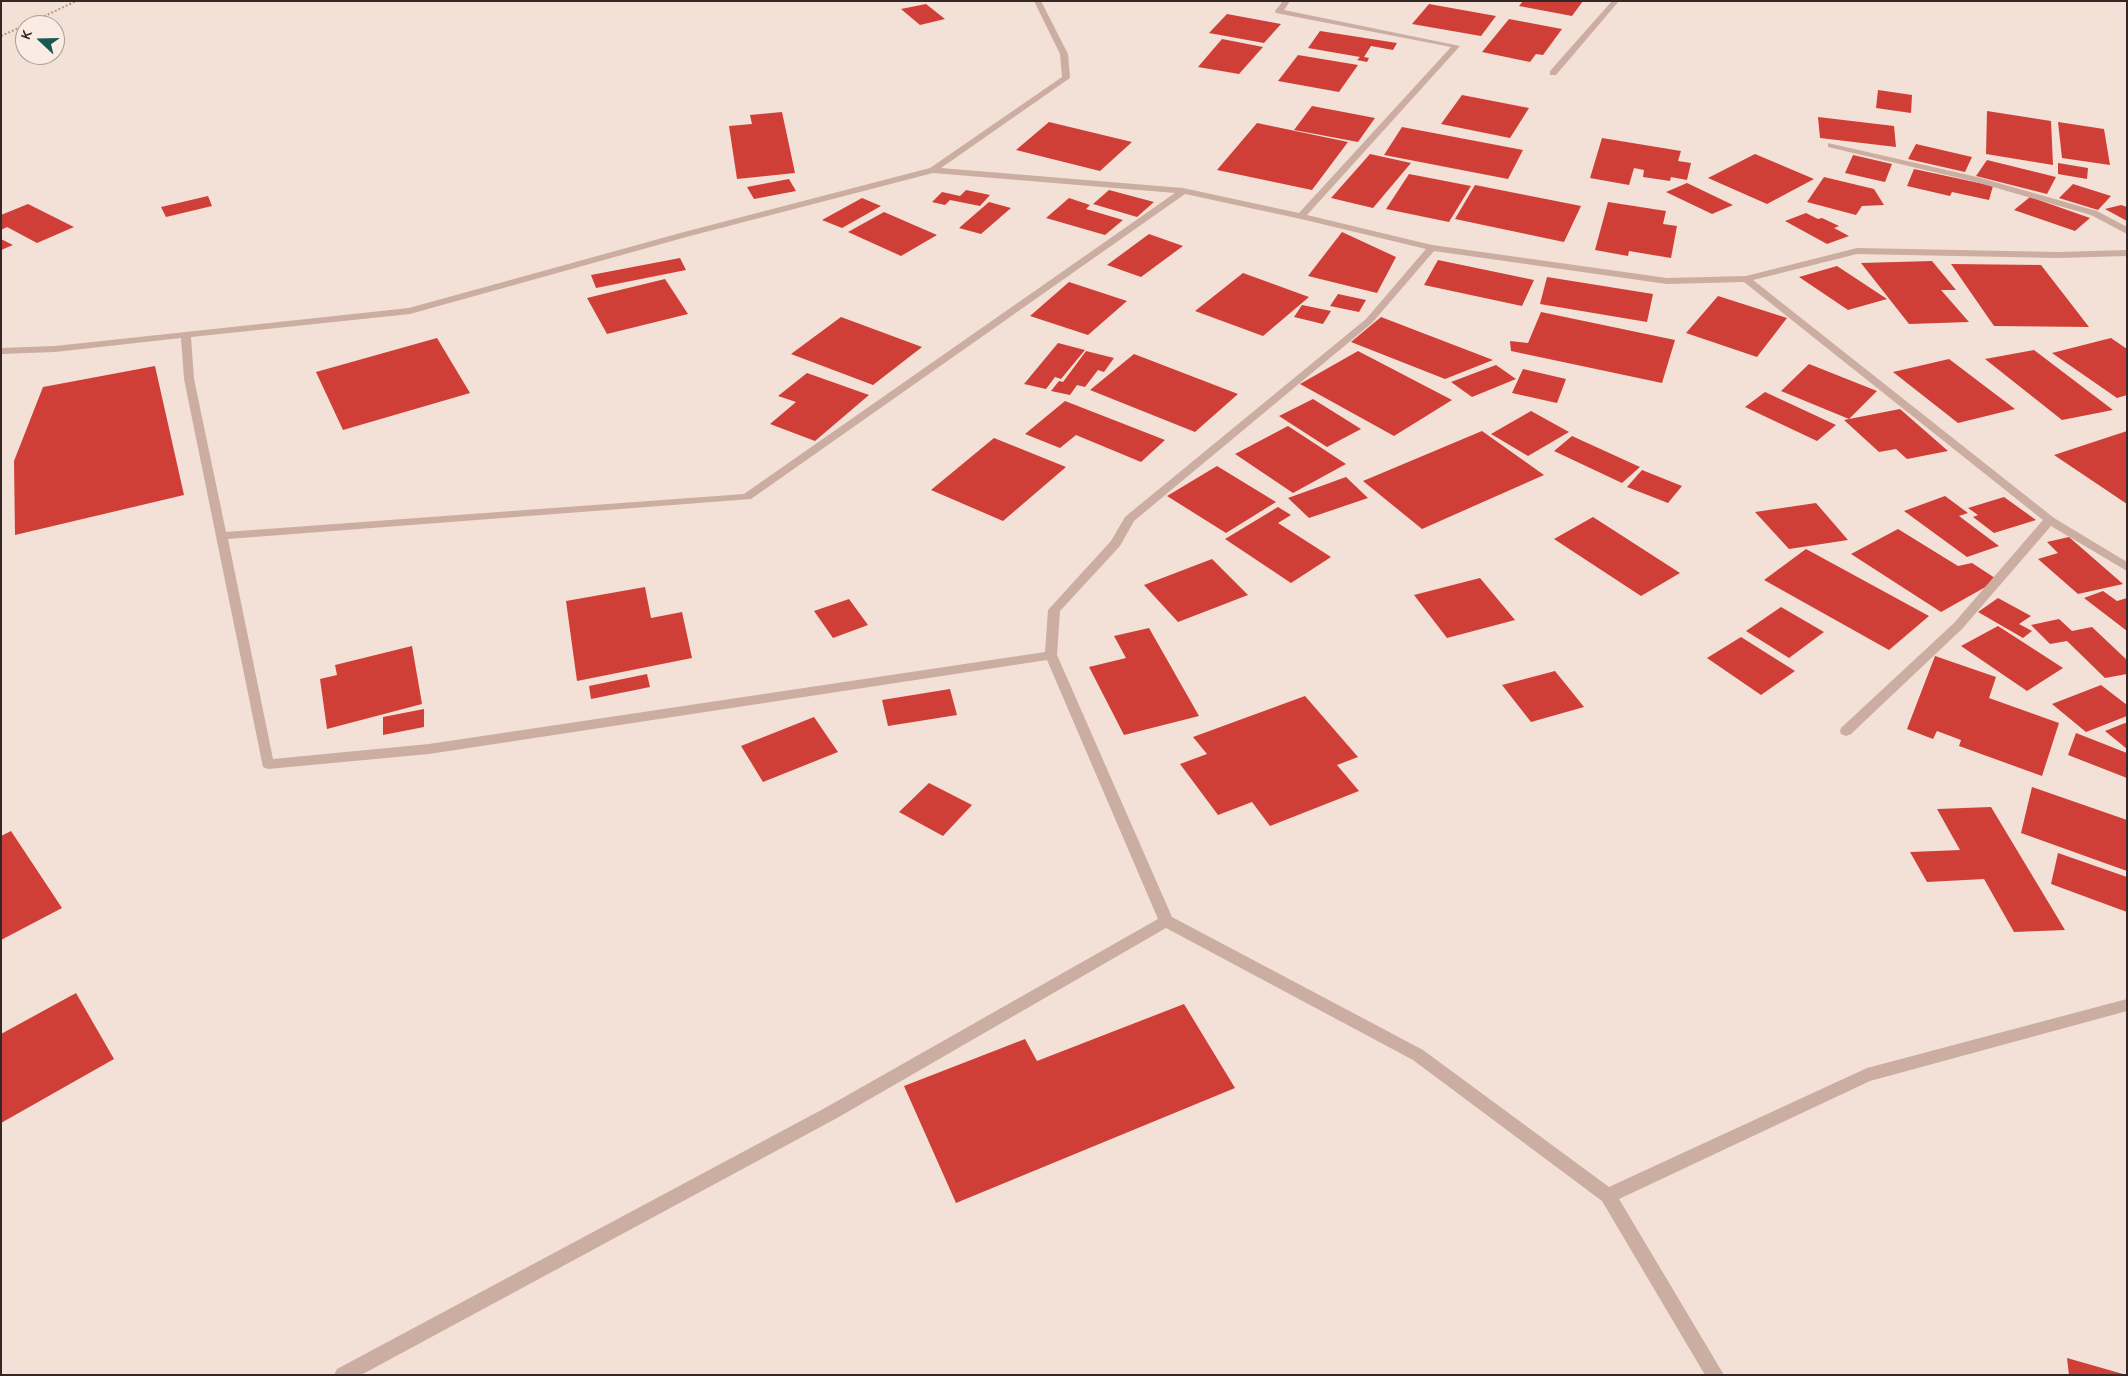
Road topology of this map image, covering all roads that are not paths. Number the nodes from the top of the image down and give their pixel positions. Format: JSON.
{"nodes":[{"id":1,"x":1037,"y":1,"type":"edge"},
{"id":2,"x":1286,"y":1,"type":"edge"},
{"id":3,"x":1616,"y":1,"type":"edge"},
{"id":4,"x":1553,"y":73,"type":"dead end"},
{"id":5,"x":1832,"y":145,"type":"dead end"},
{"id":6,"x":933,"y":170,"type":"junction"},
{"id":7,"x":1183,"y":191,"type":"junction"},
{"id":8,"x":1301,"y":216,"type":"junction"},
{"id":9,"x":2127,"y":231,"type":"edge"},
{"id":10,"x":1432,"y":248,"type":"junction"},
{"id":11,"x":2127,"y":253,"type":"edge"},
{"id":12,"x":1746,"y":279,"type":"junction"},
{"id":13,"x":186,"y":335,"type":"junction"},
{"id":14,"x":1,"y":351,"type":"edge"},
{"id":15,"x":2050,"y":520,"type":"junction"},
{"id":16,"x":222,"y":536,"type":"junction"},
{"id":17,"x":2127,"y":567,"type":"edge"},
{"id":18,"x":1052,"y":655,"type":"junction"},
{"id":19,"x":1846,"y":731,"type":"dead end"},
{"id":20,"x":1166,"y":921,"type":"junction"},
{"id":21,"x":2127,"y":1005,"type":"edge"},
{"id":22,"x":1608,"y":1196,"type":"junction"},
{"id":23,"x":343,"y":1375,"type":"edge"},
{"id":24,"x":1715,"y":1375,"type":"edge"}],
"edges":[{"from":1,"to":6,"type":"street"},
{"from":2,"to":8,"type":"street"},
{"from":3,"to":4,"type":"street"},
{"from":5,"to":9,"type":"street"},
{"from":6,"to":7,"type":"street"},
{"from":6,"to":13,"type":"street"},
{"from":7,"to":8,"type":"street"},
{"from":7,"to":16,"type":"street"},
{"from":8,"to":10,"type":"street"},
{"from":10,"to":12,"type":"street"},
{"from":10,"to":18,"type":"street"},
{"from":11,"to":12,"type":"street"},
{"from":12,"to":15,"type":"street"},
{"from":13,"to":14,"type":"street"},
{"from":13,"to":16,"type":"street"},
{"from":15,"to":17,"type":"street"},
{"from":15,"to":19,"type":"street"},
{"from":16,"to":18,"type":"street"},
{"from":18,"to":20,"type":"street"},
{"from":20,"to":22,"type":"street"},
{"from":20,"to":23,"type":"street"},
{"from":21,"to":22,"type":"street"},
{"from":22,"to":24,"type":"street"}]}
